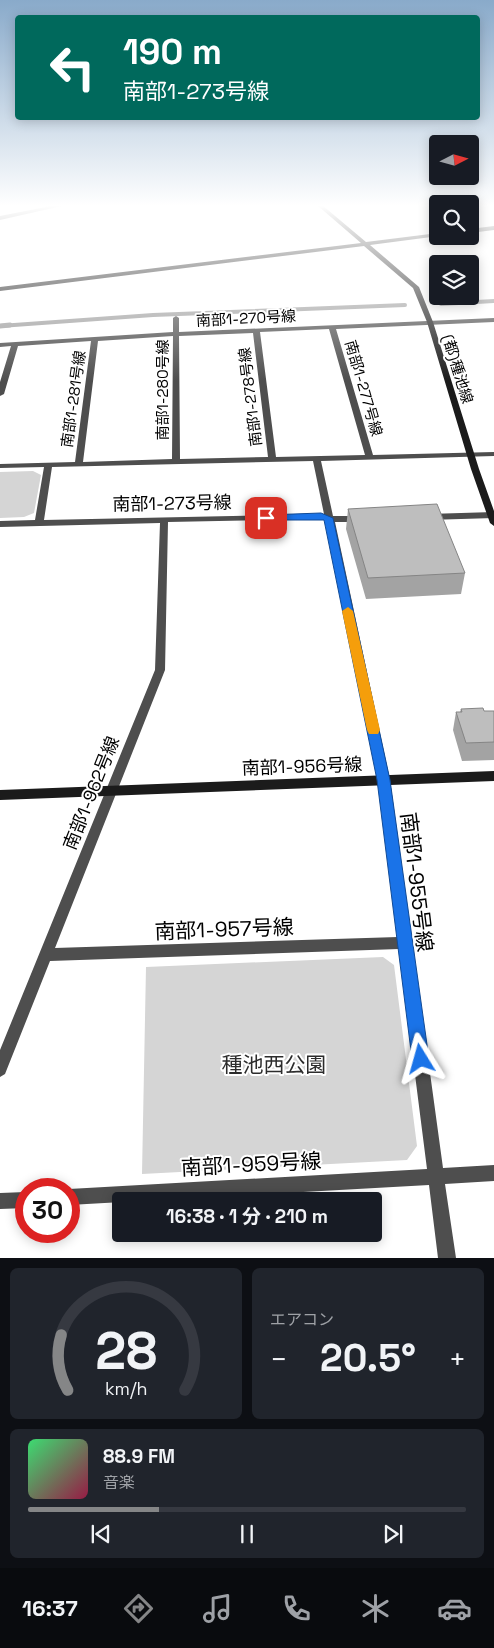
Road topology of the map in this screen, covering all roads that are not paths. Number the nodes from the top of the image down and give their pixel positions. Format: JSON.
{"nodes":[{"id":1,"x":206,"y":264,"type":"edge"},
{"id":2,"x":389,"y":264,"type":"edge"},
{"id":3,"x":0,"y":289,"type":"edge"},
{"id":4,"x":176,"y":318,"type":"dead end"},
{"id":5,"x":494,"y":320,"type":"edge"},
{"id":6,"x":430,"y":322,"type":"junction"},
{"id":7,"x":332,"y":327,"type":"junction"},
{"id":8,"x":256,"y":330,"type":"junction"},
{"id":9,"x":176,"y":334,"type":"junction"},
{"id":10,"x":95,"y":339,"type":"junction"},
{"id":11,"x":14,"y":344,"type":"junction"},
{"id":12,"x":0,"y":345,"type":"edge"},
{"id":13,"x":0,"y":394,"type":"edge"},
{"id":14,"x":470,"y":454,"type":"junction"},
{"id":15,"x":494,"y":454,"type":"edge"},
{"id":16,"x":370,"y":457,"type":"junction"},
{"id":17,"x":317,"y":459,"type":"junction"},
{"id":18,"x":272,"y":460,"type":"junction"},
{"id":19,"x":176,"y":462,"type":"junction"},
{"id":20,"x":79,"y":464,"type":"junction"},
{"id":21,"x":48,"y":465,"type":"junction"},
{"id":22,"x":0,"y":466,"type":"edge"},
{"id":23,"x":329,"y":516,"type":"junction"},
{"id":24,"x":414,"y":517,"type":"edge"},
{"id":25,"x":375,"y":518,"type":"edge"},
{"id":26,"x":493,"y":518,"type":"edge"},
{"id":27,"x":164,"y":520,"type":"junction"},
{"id":28,"x":39,"y":523,"type":"junction"},
{"id":29,"x":0,"y":524,"type":"edge"},
{"id":30,"x":494,"y":776,"type":"edge"},
{"id":31,"x":384,"y":780,"type":"junction"},
{"id":32,"x":111,"y":790,"type":"junction"},
{"id":33,"x":0,"y":795,"type":"edge"},
{"id":34,"x":405,"y":942,"type":"junction"},
{"id":35,"x":45,"y":955,"type":"junction"},
{"id":36,"x":0,"y":1069,"type":"edge"},
{"id":37,"x":494,"y":1173,"type":"edge"},
{"id":38,"x":437,"y":1176,"type":"junction"},
{"id":39,"x":80,"y":1196,"type":"edge"},
{"id":40,"x":15,"y":1200,"type":"edge"},
{"id":41,"x":0,"y":1201,"type":"edge"},
{"id":42,"x":447,"y":1258,"type":"edge"}],
"edges":[{"from":1,"to":3,"type":"street"},
{"from":2,"to":6,"type":"street","name":"(都)種池線"},
{"from":4,"to":9,"type":"street","name":"南部1-280号線"},
{"from":5,"to":6,"type":"street","name":"南部1-270号線"},
{"from":6,"to":7,"type":"street","name":"南部1-270号線"},
{"from":6,"to":14,"type":"street","name":"(都)種池線"},
{"from":7,"to":8,"type":"street","name":"南部1-270号線"},
{"from":7,"to":16,"type":"street","name":"南部1-277号線"},
{"from":8,"to":9,"type":"street","name":"南部1-270号線"},
{"from":8,"to":18,"type":"street","name":"南部1-278号線"},
{"from":9,"to":10,"type":"street","name":"南部1-270号線"},
{"from":9,"to":19,"type":"street","name":"南部1-280号線"},
{"from":10,"to":11,"type":"street","name":"南部1-270号線"},
{"from":10,"to":20,"type":"street","name":"南部1-281号線"},
{"from":11,"to":12,"type":"street","name":"南部1-270号線"},
{"from":11,"to":13,"type":"street"},
{"from":14,"to":15,"type":"street"},
{"from":14,"to":16,"type":"street"},
{"from":14,"to":26,"type":"street","name":"(都)種池線"},
{"from":16,"to":17,"type":"street"},
{"from":17,"to":18,"type":"street"},
{"from":17,"to":23,"type":"street","name":"南部1-955号線"},
{"from":18,"to":19,"type":"street"},
{"from":19,"to":20,"type":"street"},
{"from":20,"to":21,"type":"street"},
{"from":21,"to":22,"type":"street"},
{"from":21,"to":28,"type":"street"},
{"from":23,"to":25,"type":"street","name":"南部1-273号線"},
{"from":23,"to":27,"type":"street","name":"南部1-273号線"},
{"from":23,"to":31,"type":"street","name":"南部1-955号線"},
{"from":24,"to":26,"type":"street"},
{"from":27,"to":28,"type":"street","name":"南部1-273号線"},
{"from":27,"to":32,"type":"street","name":"南部1-962号線"},
{"from":28,"to":29,"type":"street","name":"南部1-273号線"},
{"from":30,"to":31,"type":"street","name":"南部1-956号線"},
{"from":31,"to":32,"type":"street","name":"南部1-956号線"},
{"from":31,"to":34,"type":"street","name":"南部1-955号線"},
{"from":32,"to":33,"type":"street","name":"南部1-956号線"},
{"from":32,"to":35,"type":"street","name":"南部1-962号線"},
{"from":34,"to":35,"type":"street","name":"南部1-957号線"},
{"from":34,"to":38,"type":"street","name":"南部1-955号線"},
{"from":35,"to":36,"type":"street","name":"南部1-962号線"},
{"from":37,"to":38,"type":"street","name":"南部1-959号線"},
{"from":38,"to":39,"type":"street","name":"南部1-959号線"},
{"from":38,"to":42,"type":"street","name":"南部1-955号線"},
{"from":40,"to":41,"type":"street"}]}
